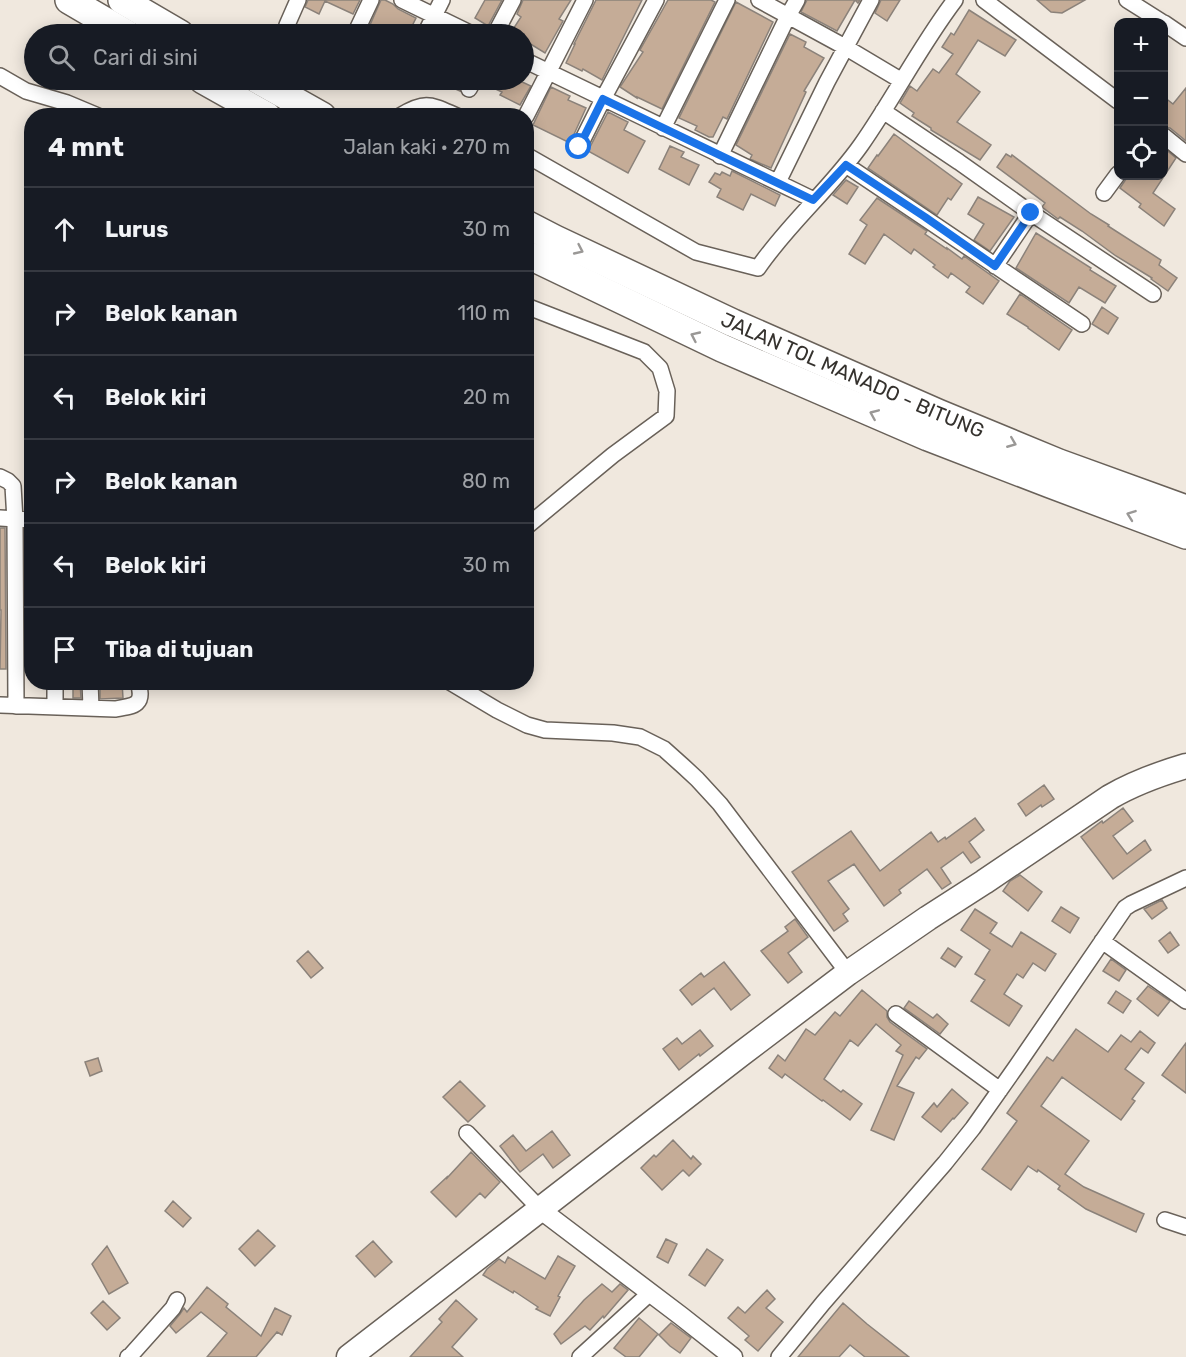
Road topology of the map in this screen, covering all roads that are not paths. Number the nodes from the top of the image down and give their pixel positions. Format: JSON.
{"nodes":[{"id":1,"x":69,"y":0,"type":"edge"},
{"id":2,"x":122,"y":0,"type":"edge"},
{"id":3,"x":298,"y":0,"type":"edge"},
{"id":4,"x":371,"y":0,"type":"edge"},
{"id":5,"x":402,"y":0,"type":"edge"},
{"id":6,"x":442,"y":0,"type":"edge"},
{"id":7,"x":513,"y":0,"type":"edge"},
{"id":8,"x":585,"y":0,"type":"edge"},
{"id":9,"x":656,"y":0,"type":"edge"},
{"id":10,"x":727,"y":0,"type":"edge"},
{"id":11,"x":759,"y":0,"type":"edge"},
{"id":12,"x":797,"y":0,"type":"edge"},
{"id":13,"x":871,"y":0,"type":"edge"},
{"id":14,"x":955,"y":0,"type":"edge"},
{"id":15,"x":984,"y":0,"type":"edge"},
{"id":16,"x":1127,"y":0,"type":"edge"},
{"id":17,"x":434,"y":16,"type":"junction"},
{"id":18,"x":788,"y":16,"type":"junction"},
{"id":19,"x":1155,"y":18,"type":"edge"},
{"id":20,"x":110,"y":24,"type":"edge"},
{"id":21,"x":163,"y":24,"type":"edge"},
{"id":22,"x":287,"y":24,"type":"dead end"},
{"id":23,"x":360,"y":24,"type":"edge"},
{"id":24,"x":430,"y":24,"type":"edge"},
{"id":25,"x":451,"y":24,"type":"edge"},
{"id":26,"x":500,"y":24,"type":"edge"},
{"id":27,"x":1168,"y":26,"type":"edge"},
{"id":28,"x":1186,"y":38,"type":"edge"},
{"id":29,"x":845,"y":47,"type":"junction"},
{"id":30,"x":534,"y":65,"type":"edge"},
{"id":31,"x":547,"y":72,"type":"junction"},
{"id":32,"x":0,"y":76,"type":"edge"},
{"id":33,"x":902,"y":81,"type":"junction"},
{"id":34,"x":24,"y":90,"type":"edge"},
{"id":35,"x":24,"y":90,"type":"edge"},
{"id":36,"x":221,"y":90,"type":"edge"},
{"id":37,"x":276,"y":90,"type":"edge"},
{"id":38,"x":1114,"y":97,"type":"edge"},
{"id":39,"x":603,"y":99,"type":"junction"},
{"id":40,"x":79,"y":108,"type":"edge"},
{"id":41,"x":253,"y":108,"type":"edge"},
{"id":42,"x":308,"y":108,"type":"edge"},
{"id":43,"x":414,"y":108,"type":"edge"},
{"id":44,"x":439,"y":108,"type":"edge"},
{"id":45,"x":530,"y":108,"type":"edge"},
{"id":46,"x":883,"y":111,"type":"junction"},
{"id":47,"x":663,"y":128,"type":"junction"},
{"id":48,"x":1168,"y":139,"type":"edge"},
{"id":49,"x":579,"y":147,"type":"dead end"},
{"id":50,"x":1186,"y":154,"type":"edge"},
{"id":51,"x":720,"y":156,"type":"junction"},
{"id":52,"x":534,"y":160,"type":"edge"},
{"id":53,"x":846,"y":165,"type":"junction"},
{"id":54,"x":1114,"y":180,"type":"edge"},
{"id":55,"x":778,"y":182,"type":"junction"},
{"id":56,"x":1104,"y":193,"type":"dead end"},
{"id":57,"x":813,"y":200,"type":"junction"},
{"id":58,"x":1031,"y":213,"type":"junction"},
{"id":59,"x":534,"y":228,"type":"edge"},
{"id":60,"x":534,"y":258,"type":"edge"},
{"id":61,"x":995,"y":266,"type":"junction"},
{"id":62,"x":1153,"y":294,"type":"dead end"},
{"id":63,"x":534,"y":309,"type":"edge"},
{"id":64,"x":1082,"y":324,"type":"dead end"},
{"id":65,"x":933,"y":425,"type":"junction"},
{"id":66,"x":0,"y":477,"type":"edge"},
{"id":67,"x":1186,"y":509,"type":"edge"},
{"id":68,"x":7,"y":519,"type":"edge"},
{"id":69,"x":534,"y":519,"type":"edge"},
{"id":70,"x":24,"y":520,"type":"edge"},
{"id":71,"x":1186,"y":535,"type":"edge"},
{"id":72,"x":55,"y":690,"type":"edge"},
{"id":73,"x":90,"y":690,"type":"edge"},
{"id":74,"x":140,"y":690,"type":"edge"},
{"id":75,"x":463,"y":690,"type":"edge"},
{"id":76,"x":8,"y":706,"type":"edge"},
{"id":77,"x":55,"y":707,"type":"junction"},
{"id":78,"x":91,"y":708,"type":"junction"},
{"id":79,"x":1186,"y":766,"type":"edge"},
{"id":80,"x":1186,"y":878,"type":"edge"},
{"id":81,"x":1102,"y":941,"type":"junction"},
{"id":82,"x":848,"y":974,"type":"junction"},
{"id":83,"x":1186,"y":1001,"type":"edge"},
{"id":84,"x":896,"y":1014,"type":"dead end"},
{"id":85,"x":1000,"y":1090,"type":"junction"},
{"id":86,"x":466,"y":1133,"type":"dead end"},
{"id":87,"x":541,"y":1210,"type":"junction"},
{"id":88,"x":1165,"y":1220,"type":"dead end"},
{"id":89,"x":1186,"y":1227,"type":"edge"},
{"id":90,"x":650,"y":1293,"type":"junction"},
{"id":91,"x":177,"y":1300,"type":"dead end"},
{"id":92,"x":128,"y":1357,"type":"edge"},
{"id":93,"x":349,"y":1357,"type":"edge"},
{"id":94,"x":580,"y":1357,"type":"edge"},
{"id":95,"x":733,"y":1357,"type":"edge"},
{"id":96,"x":779,"y":1357,"type":"edge"}],
"edges":[{"from":1,"to":20,"type":"highway"},
{"from":2,"to":21,"type":"highway"},
{"from":3,"to":22,"type":"street"},
{"from":4,"to":23,"type":"street"},
{"from":5,"to":17,"type":"street"},
{"from":6,"to":17,"type":"street"},
{"from":7,"to":26,"type":"street"},
{"from":8,"to":31,"type":"street"},
{"from":9,"to":39,"type":"street"},
{"from":10,"to":47,"type":"street"},
{"from":11,"to":18,"type":"street"},
{"from":12,"to":18,"type":"street"},
{"from":13,"to":29,"type":"street"},
{"from":14,"to":33,"type":"street"},
{"from":15,"to":38,"type":"street"},
{"from":16,"to":19,"type":"street"},
{"from":17,"to":24,"type":"street"},
{"from":17,"to":25,"type":"street"},
{"from":18,"to":29,"type":"street"},
{"from":18,"to":51,"type":"street"},
{"from":27,"to":28,"type":"street"},
{"from":29,"to":33,"type":"street"},
{"from":29,"to":55,"type":"street"},
{"from":30,"to":31,"type":"street"},
{"from":31,"to":39,"type":"street"},
{"from":31,"to":45,"type":"street"},
{"from":32,"to":34,"type":"street"},
{"from":33,"to":46,"type":"street"},
{"from":35,"to":40,"type":"street"},
{"from":36,"to":41,"type":"highway"},
{"from":37,"to":42,"type":"highway"},
{"from":39,"to":47,"type":"street"},
{"from":39,"to":49,"type":"street"},
{"from":43,"to":44,"type":"street"},
{"from":46,"to":53,"type":"street"},
{"from":46,"to":58,"type":"street"},
{"from":47,"to":51,"type":"street"},
{"from":48,"to":50,"type":"street"},
{"from":51,"to":55,"type":"street"},
{"from":52,"to":57,"type":"street"},
{"from":53,"to":57,"type":"street"},
{"from":53,"to":61,"type":"street"},
{"from":54,"to":56,"type":"street"},
{"from":55,"to":57,"type":"street"},
{"from":58,"to":61,"type":"street"},
{"from":58,"to":62,"type":"street"},
{"from":59,"to":65,"type":"highway","name":"JALAN TOL MANADO - BITUNG","one_way":true},
{"from":65,"to":60,"type":"highway","name":"JALAN TOL MANADO - BITUNG","one_way":true},
{"from":61,"to":64,"type":"street"},
{"from":63,"to":69,"type":"street"},
{"from":65,"to":67,"type":"highway","name":"JALAN TOL MANADO - BITUNG","one_way":true},
{"from":71,"to":65,"type":"highway","name":"JALAN TOL MANADO - BITUNG","one_way":true},
{"from":66,"to":68,"type":"street"},
{"from":68,"to":70,"type":"street"},
{"from":68,"to":76,"type":"street"},
{"from":72,"to":77,"type":"street"},
{"from":73,"to":78,"type":"street"},
{"from":74,"to":78,"type":"street"},
{"from":75,"to":82,"type":"street"},
{"from":76,"to":77,"type":"street"},
{"from":77,"to":78,"type":"street"},
{"from":79,"to":82,"type":"highway"},
{"from":80,"to":81,"type":"street"},
{"from":81,"to":83,"type":"street"},
{"from":81,"to":85,"type":"street"},
{"from":82,"to":87,"type":"highway"},
{"from":84,"to":85,"type":"street"},
{"from":85,"to":96,"type":"street"},
{"from":86,"to":87,"type":"street"},
{"from":87,"to":90,"type":"street"},
{"from":87,"to":93,"type":"highway"},
{"from":88,"to":89,"type":"street"},
{"from":90,"to":94,"type":"street"},
{"from":90,"to":95,"type":"street"},
{"from":91,"to":92,"type":"street"}]}
